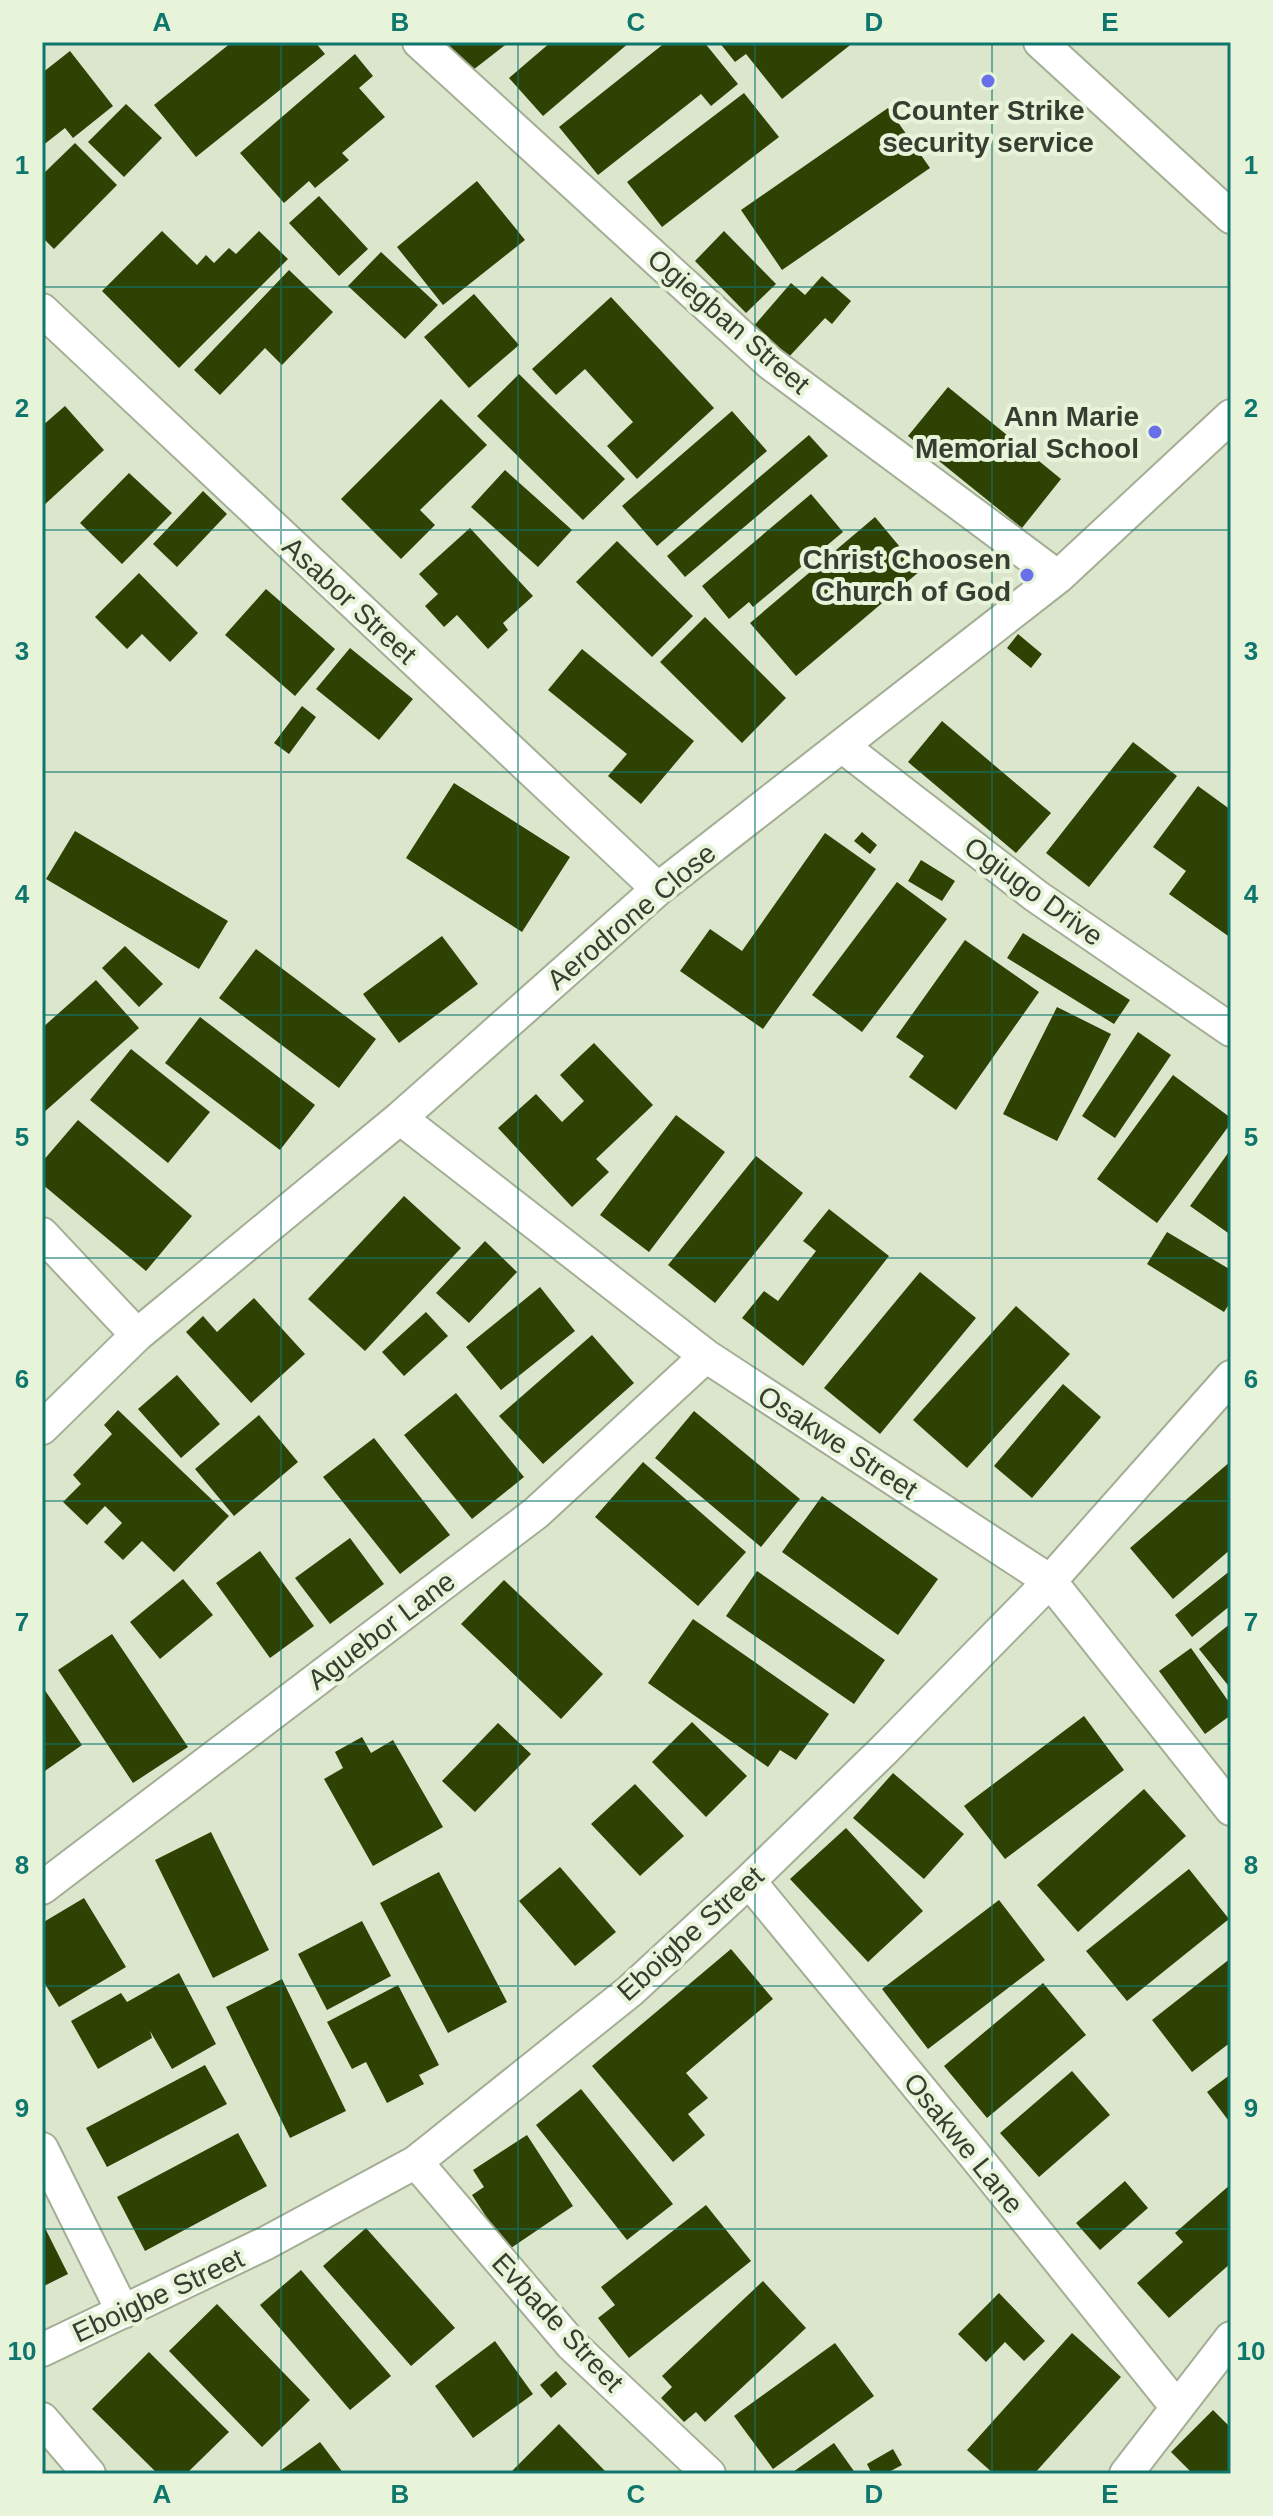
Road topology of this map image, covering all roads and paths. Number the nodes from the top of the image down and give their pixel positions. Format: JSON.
{"nodes":[{"id":1,"x":419,"y":42,"type":"edge"},
{"id":2,"x":1040,"y":42,"type":"edge"},
{"id":3,"x":1231,"y":217,"type":"edge"},
{"id":4,"x":42,"y":310,"type":"edge"},
{"id":5,"x":1231,"y":416,"type":"edge"},
{"id":6,"x":1058,"y":577,"type":"junction"},
{"id":7,"x":842,"y":746,"type":"junction"},
{"id":8,"x":658,"y":889,"type":"junction"},
{"id":9,"x":1231,"y":1030,"type":"edge"},
{"id":10,"x":400,"y":1118,"type":"junction"},
{"id":11,"x":42,"y":1234,"type":"edge"},
{"id":12,"x":137,"y":1335,"type":"junction"},
{"id":13,"x":706,"y":1356,"type":"junction"},
{"id":14,"x":1231,"y":1377,"type":"edge"},
{"id":15,"x":42,"y":1428,"type":"edge"},
{"id":16,"x":1050,"y":1581,"type":"junction"},
{"id":17,"x":1231,"y":1809,"type":"edge"},
{"id":18,"x":749,"y":1881,"type":"junction"},
{"id":19,"x":42,"y":1888,"type":"edge"},
{"id":20,"x":42,"y":2149,"type":"edge"},
{"id":21,"x":416,"y":2162,"type":"junction"},
{"id":22,"x":123,"y":2312,"type":"junction"},
{"id":23,"x":1231,"y":2338,"type":"edge"},
{"id":24,"x":42,"y":2350,"type":"edge"},
{"id":25,"x":1176,"y":2406,"type":"junction"},
{"id":26,"x":42,"y":2419,"type":"edge"},
{"id":27,"x":89,"y":2474,"type":"edge"},
{"id":28,"x":709,"y":2474,"type":"edge"},
{"id":29,"x":1126,"y":2474,"type":"edge"}],
"edges":[{"from":1,"to":6,"type":"street","name":"Ogiegban Street"},
{"from":2,"to":3,"type":"street"},
{"from":4,"to":8,"type":"street","name":"Asabor Street"},
{"from":5,"to":6,"type":"street","name":"Aerodrone Close"},
{"from":6,"to":7,"type":"street","name":"Aerodrone Close"},
{"from":7,"to":8,"type":"street","name":"Aerodrone Close"},
{"from":7,"to":9,"type":"street","name":"Ogiugo Drive"},
{"from":8,"to":10,"type":"street","name":"Aerodrone Close"},
{"from":10,"to":12,"type":"street","name":"Aerodrone Close"},
{"from":10,"to":13,"type":"street","name":"Osakwe Street"},
{"from":11,"to":12,"type":"street"},
{"from":12,"to":15,"type":"street","name":"Aerodrone Close"},
{"from":13,"to":16,"type":"street","name":"Osakwe Street"},
{"from":13,"to":19,"type":"street","name":"Aguebor Lane"},
{"from":14,"to":16,"type":"street","name":"Eboigbe Street"},
{"from":16,"to":17,"type":"street","name":"Osakwe Street"},
{"from":16,"to":18,"type":"street","name":"Eboigbe Street"},
{"from":18,"to":21,"type":"street","name":"Eboigbe Street"},
{"from":18,"to":25,"type":"street","name":"Osakwe Lane"},
{"from":20,"to":22,"type":"street"},
{"from":21,"to":22,"type":"street","name":"Eboigbe Street"},
{"from":21,"to":28,"type":"street","name":"Evbade Street"},
{"from":22,"to":24,"type":"street","name":"Eboigbe Street"},
{"from":23,"to":25,"type":"street"},
{"from":25,"to":29,"type":"street"},
{"from":26,"to":27,"type":"street"}]}
